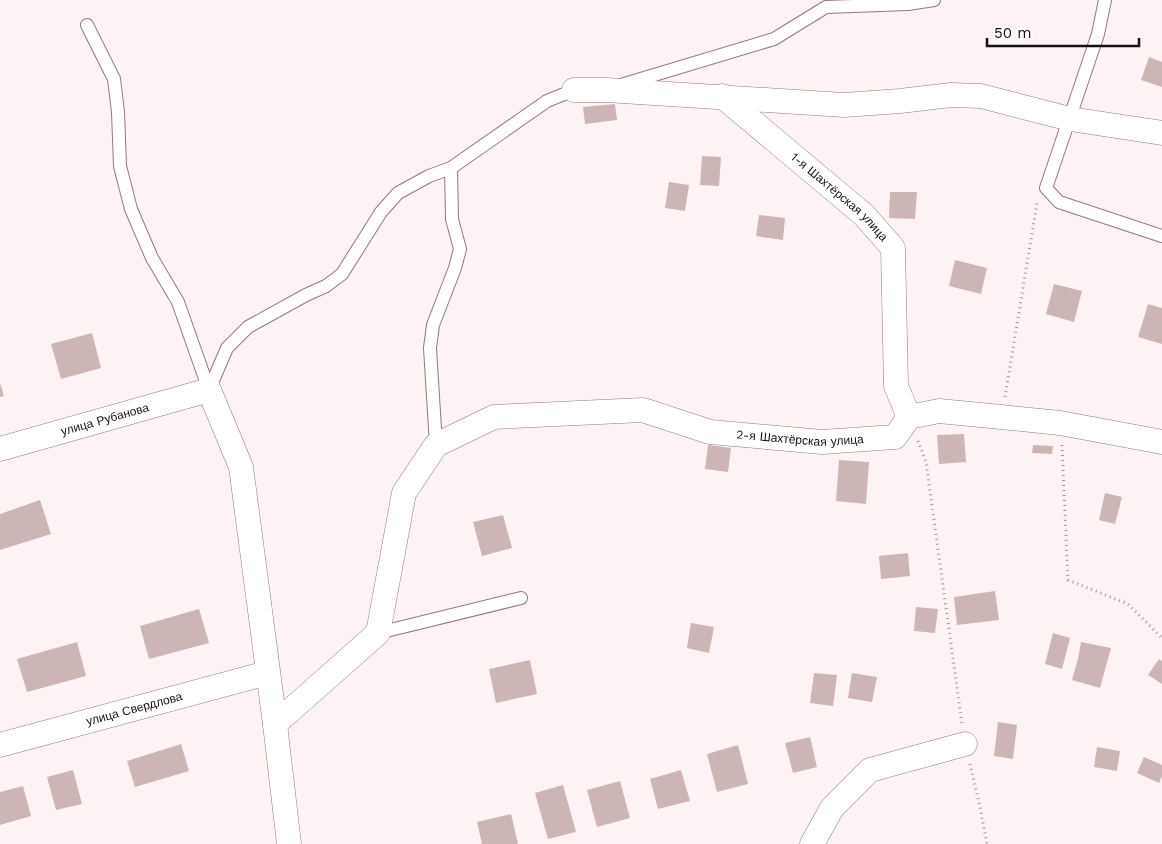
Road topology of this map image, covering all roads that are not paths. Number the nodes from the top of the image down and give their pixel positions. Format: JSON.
{"nodes":[{"id":1,"x":934,"y":0,"type":"edge"},
{"id":2,"x":1105,"y":0,"type":"edge"},
{"id":3,"x":86,"y":25,"type":"dead end"},
{"id":4,"x":574,"y":90,"type":"joint"},
{"id":5,"x":606,"y":90,"type":"junction"},
{"id":6,"x":722,"y":96,"type":"junction"},
{"id":7,"x":1070,"y":119,"type":"junction"},
{"id":8,"x":1162,"y":133,"type":"edge"},
{"id":9,"x":451,"y":168,"type":"junction"},
{"id":10,"x":1162,"y":236,"type":"edge"},
{"id":11,"x":209,"y":390,"type":"junction"},
{"id":12,"x":909,"y":417,"type":"junction"},
{"id":13,"x":1162,"y":442,"type":"edge"},
{"id":14,"x":436,"y":445,"type":"junction"},
{"id":15,"x":0,"y":449,"type":"edge"},
{"id":16,"x":522,"y":598,"type":"dead end"},
{"id":17,"x":378,"y":633,"type":"junction"},
{"id":18,"x":267,"y":673,"type":"junction"},
{"id":19,"x":275,"y":724,"type":"junction"},
{"id":20,"x":965,"y":744,"type":"road end"},
{"id":21,"x":0,"y":745,"type":"edge"},
{"id":22,"x":289,"y":844,"type":"edge"},
{"id":23,"x":812,"y":844,"type":"edge"}],
"edges":[{"from":1,"to":5,"type":"lane"},
{"from":2,"to":7,"type":"lane"},
{"from":3,"to":11,"type":"lane"},
{"from":4,"to":5,"type":"street"},
{"from":4,"to":9,"type":"lane"},
{"from":5,"to":6,"type":"street"},
{"from":6,"to":7,"type":"street"},
{"from":6,"to":12,"type":"street","name":"1-я Шахтёрская улица"},
{"from":7,"to":8,"type":"street"},
{"from":7,"to":10,"type":"lane"},
{"from":9,"to":11,"type":"lane"},
{"from":9,"to":14,"type":"lane"},
{"from":11,"to":15,"type":"street","name":"улица Рубанова"},
{"from":11,"to":18,"type":"street"},
{"from":12,"to":13,"type":"street"},
{"from":12,"to":14,"type":"street","name":"2-я Шахтёрская улица"},
{"from":14,"to":17,"type":"street"},
{"from":16,"to":17,"type":"lane"},
{"from":17,"to":19,"type":"street"},
{"from":18,"to":19,"type":"street"},
{"from":18,"to":21,"type":"street","name":"улица Свердлова"},
{"from":19,"to":22,"type":"street"},
{"from":20,"to":23,"type":"street"}]}
